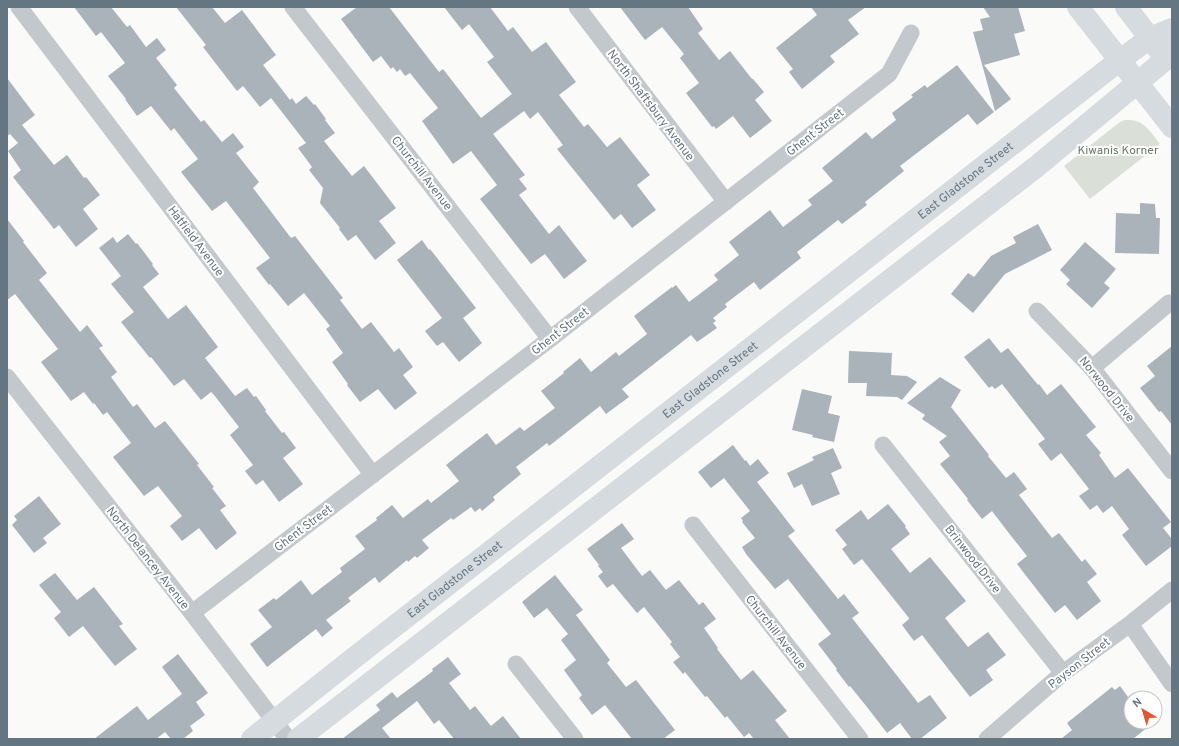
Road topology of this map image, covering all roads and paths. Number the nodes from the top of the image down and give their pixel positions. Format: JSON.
{"nodes":[{"id":1,"x":19,"y":7,"type":"edge"},
{"id":2,"x":293,"y":7,"type":"edge"},
{"id":3,"x":577,"y":7,"type":"edge"},
{"id":4,"x":1078,"y":7,"type":"edge"},
{"id":5,"x":1126,"y":7,"type":"edge"},
{"id":6,"x":1172,"y":28,"type":"edge"},
{"id":7,"x":911,"y":33,"type":"dead end"},
{"id":8,"x":1150,"y":38,"type":"junction"},
{"id":9,"x":1170,"y":57,"type":"edge"},
{"id":10,"x":1120,"y":60,"type":"junction"},
{"id":11,"x":1138,"y":83,"type":"junction"},
{"id":12,"x":1172,"y":127,"type":"edge"},
{"id":13,"x":726,"y":202,"type":"junction"},
{"id":14,"x":1169,"y":303,"type":"dead end"},
{"id":15,"x":1037,"y":311,"type":"dead end"},
{"id":16,"x":550,"y":339,"type":"junction"},
{"id":17,"x":1092,"y":368,"type":"junction"},
{"id":18,"x":7,"y":377,"type":"edge"},
{"id":19,"x":883,"y":445,"type":"dead end"},
{"id":20,"x":1172,"y":471,"type":"edge"},
{"id":21,"x":373,"y":474,"type":"junction"},
{"id":22,"x":693,"y":525,"type":"dead end"},
{"id":23,"x":1172,"y":590,"type":"edge"},
{"id":24,"x":192,"y":613,"type":"junction"},
{"id":25,"x":1130,"y":624,"type":"junction"},
{"id":26,"x":516,"y":664,"type":"dead end"},
{"id":27,"x":1063,"y":673,"type":"junction"},
{"id":28,"x":1172,"y":684,"type":"edge"},
{"id":29,"x":274,"y":721,"type":"junction"},
{"id":30,"x":252,"y":739,"type":"edge"},
{"id":31,"x":288,"y":739,"type":"edge"},
{"id":32,"x":298,"y":739,"type":"edge"},
{"id":33,"x":575,"y":739,"type":"edge"},
{"id":34,"x":860,"y":739,"type":"edge"},
{"id":35,"x":988,"y":739,"type":"edge"}],
"edges":[{"from":1,"to":21,"type":"street","name":"Hatfield Avenue"},
{"from":2,"to":16,"type":"street","name":"Churchill Avenue"},
{"from":3,"to":13,"type":"street","name":"North Shaftsbury Avenue"},
{"from":4,"to":10,"type":"street"},
{"from":5,"to":8,"type":"street"},
{"from":6,"to":8,"type":"street","name":"East Gladstone Street"},
{"from":7,"to":13,"type":"street","name":"Ghent Street"},
{"from":8,"to":9,"type":"street"},
{"from":8,"to":10,"type":"street","name":"East Gladstone Street"},
{"from":9,"to":11,"type":"street"},
{"from":10,"to":11,"type":"street"},
{"from":10,"to":29,"type":"street","name":"East Gladstone Street"},
{"from":11,"to":12,"type":"street"},
{"from":11,"to":32,"type":"street"},
{"from":13,"to":16,"type":"street","name":"Ghent Street"},
{"from":14,"to":17,"type":"street"},
{"from":15,"to":17,"type":"street","name":"Norwood Drive"},
{"from":16,"to":21,"type":"street","name":"Ghent Street"},
{"from":17,"to":20,"type":"street","name":"Norwood Drive"},
{"from":18,"to":24,"type":"street","name":"North Delancey Avenue"},
{"from":19,"to":27,"type":"street","name":"Brinwood Drive"},
{"from":21,"to":24,"type":"street","name":"Ghent Street"},
{"from":22,"to":34,"type":"street","name":"Churchill Avenue"},
{"from":23,"to":25,"type":"street","name":"Payson Street"},
{"from":24,"to":29,"type":"street","name":"North Delancey Avenue"},
{"from":25,"to":27,"type":"street","name":"Payson Street"},
{"from":25,"to":28,"type":"street"},
{"from":26,"to":33,"type":"street"},
{"from":27,"to":35,"type":"street","name":"Payson Street"},
{"from":29,"to":30,"type":"street","name":"East Gladstone Street"},
{"from":29,"to":31,"type":"street","name":"North Delancey Avenue"}]}
